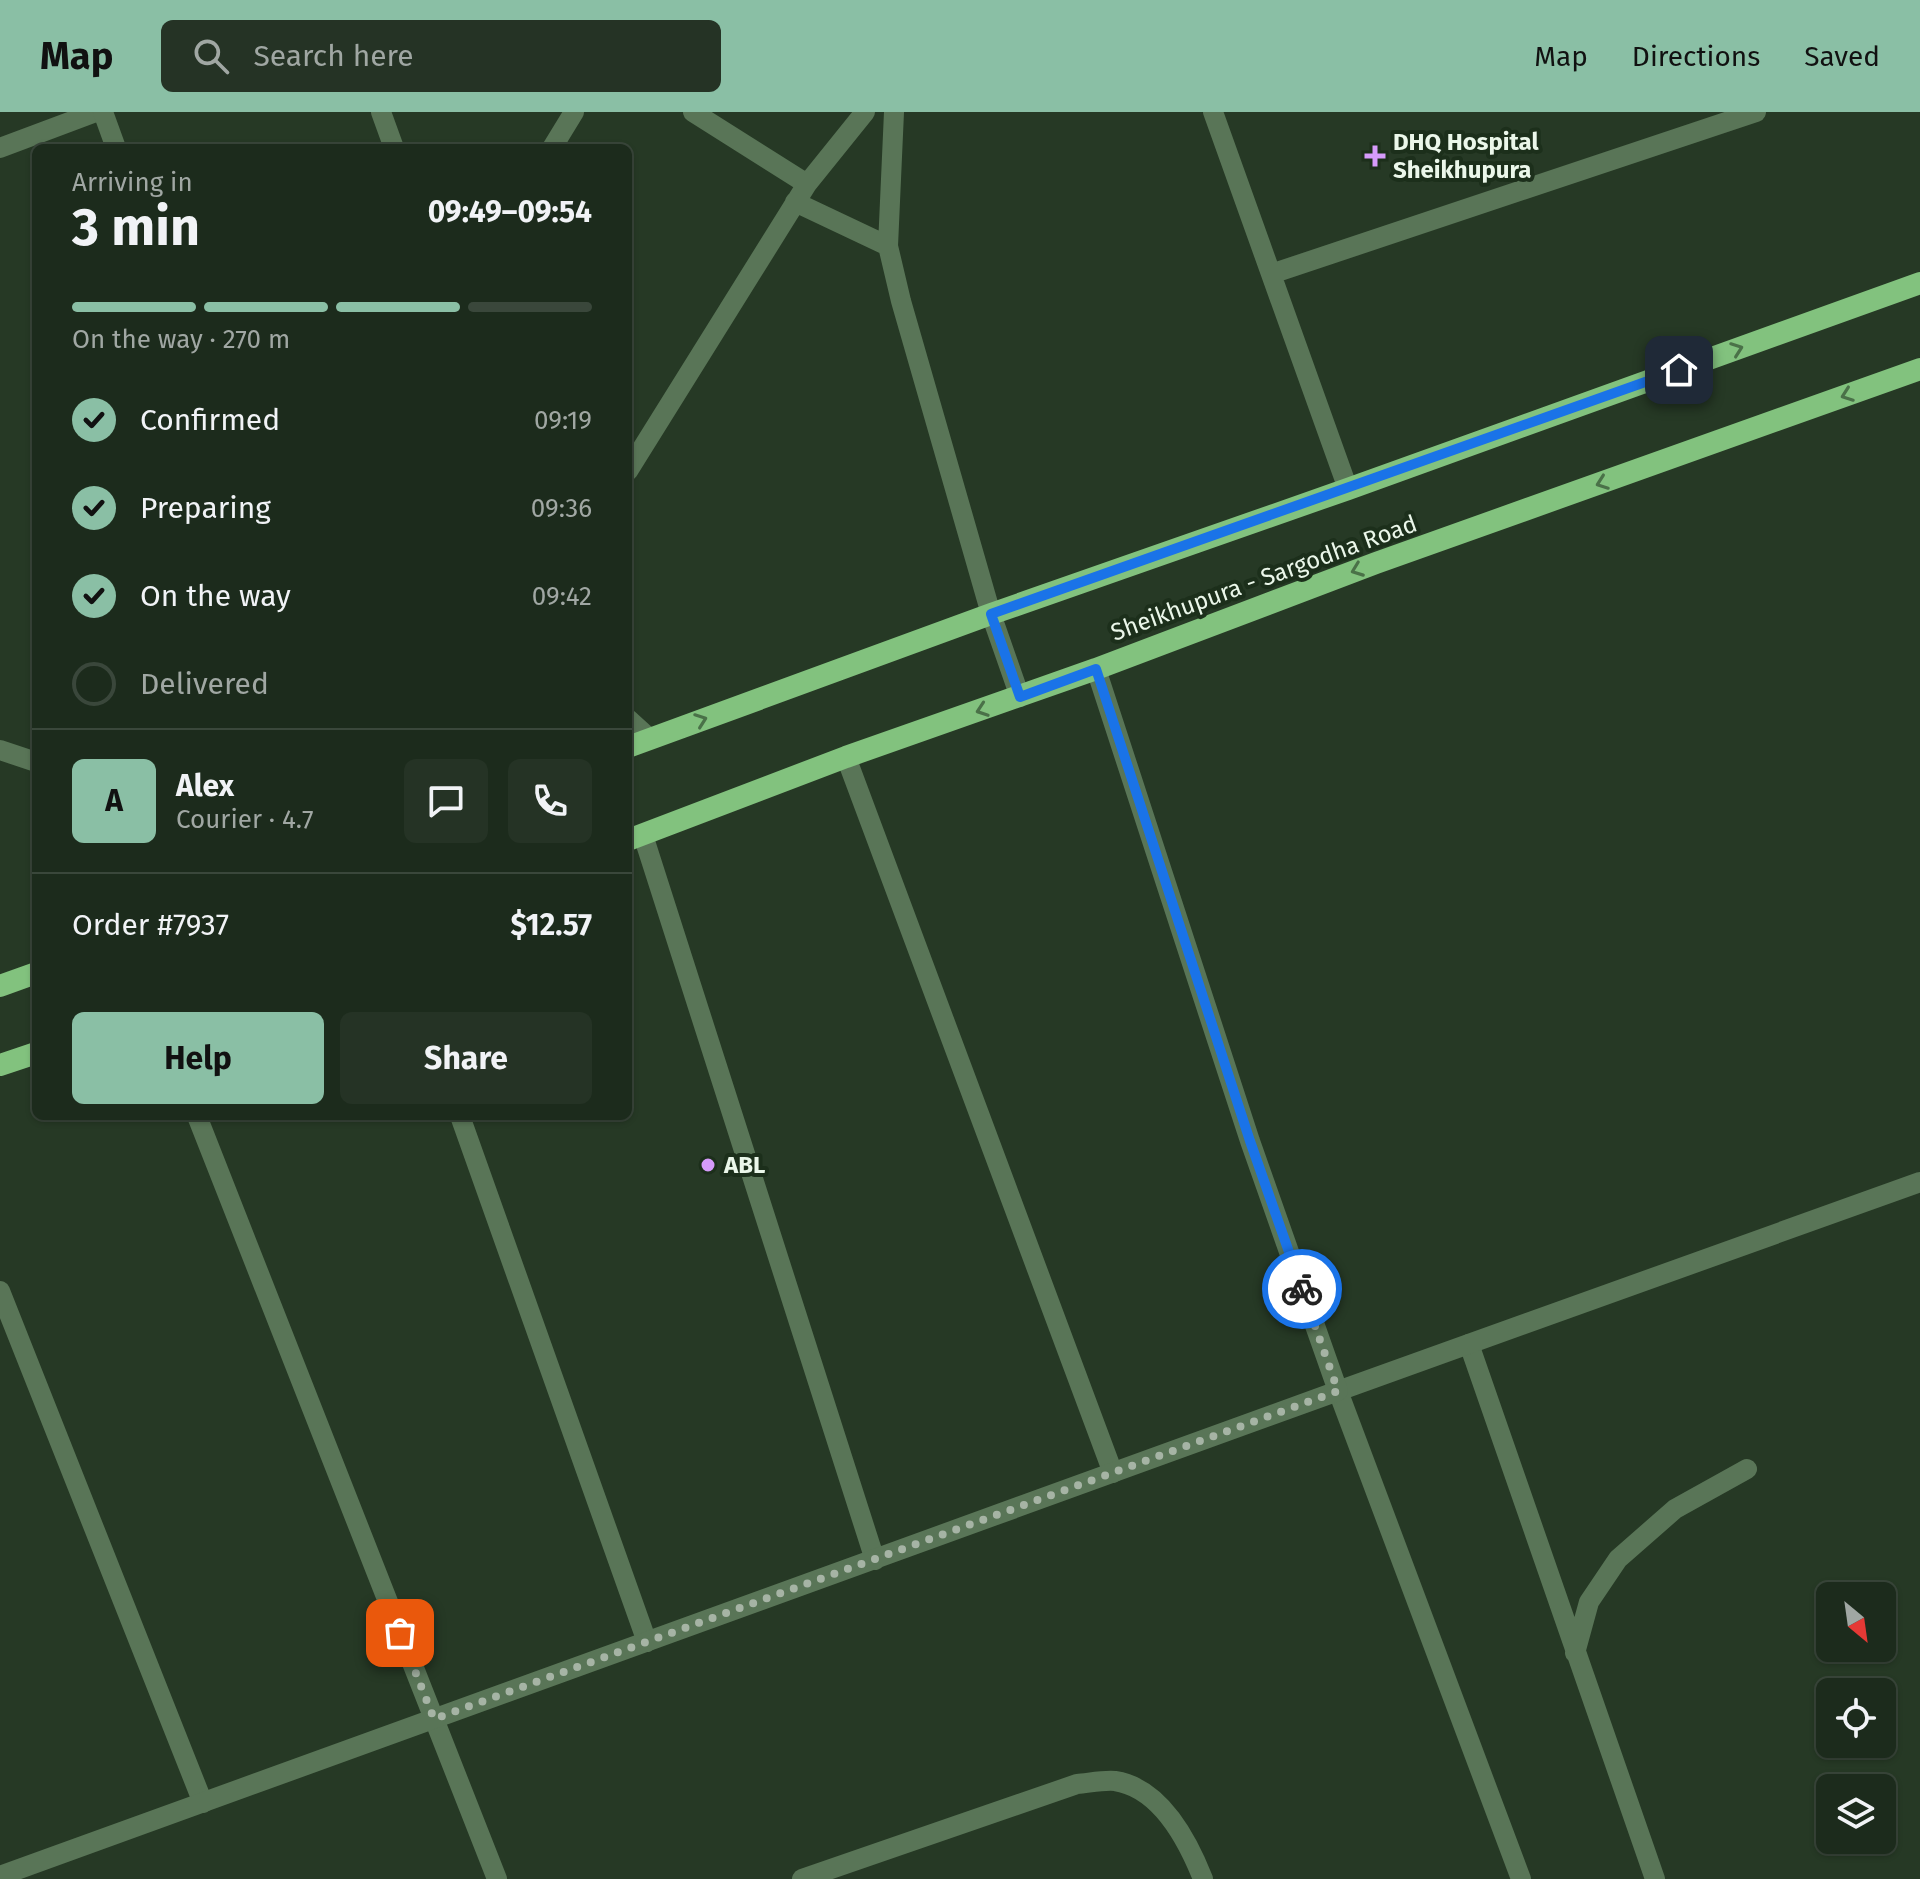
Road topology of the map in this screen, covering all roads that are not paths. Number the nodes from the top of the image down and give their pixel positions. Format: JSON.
{"nodes":[{"id":1,"x":96,"y":112,"type":"edge"},
{"id":2,"x":103,"y":112,"type":"edge"},
{"id":3,"x":381,"y":112,"type":"edge"},
{"id":4,"x":574,"y":112,"type":"edge"},
{"id":5,"x":693,"y":112,"type":"edge"},
{"id":6,"x":865,"y":112,"type":"edge"},
{"id":7,"x":894,"y":112,"type":"edge"},
{"id":8,"x":1213,"y":112,"type":"edge"},
{"id":9,"x":1756,"y":112,"type":"edge"},
{"id":10,"x":115,"y":144,"type":"edge"},
{"id":11,"x":393,"y":144,"type":"edge"},
{"id":12,"x":554,"y":144,"type":"edge"},
{"id":13,"x":0,"y":148,"type":"edge"},
{"id":14,"x":807,"y":184,"type":"junction"},
{"id":15,"x":795,"y":202,"type":"junction"},
{"id":16,"x":888,"y":246,"type":"junction"},
{"id":17,"x":1271,"y":274,"type":"junction"},
{"id":18,"x":1920,"y":283,"type":"edge"},
{"id":19,"x":1920,"y":369,"type":"edge"},
{"id":20,"x":632,"y":465,"type":"edge"},
{"id":21,"x":1348,"y":489,"type":"junction"},
{"id":22,"x":991,"y":614,"type":"junction"},
{"id":23,"x":1096,"y":669,"type":"junction"},
{"id":24,"x":1020,"y":697,"type":"junction"},
{"id":25,"x":632,"y":723,"type":"edge"},
{"id":26,"x":650,"y":739,"type":"junction"},
{"id":27,"x":632,"y":746,"type":"edge"},
{"id":28,"x":0,"y":750,"type":"edge"},
{"id":29,"x":846,"y":757,"type":"junction"},
{"id":30,"x":32,"y":761,"type":"edge"},
{"id":31,"x":635,"y":837,"type":"edge"},
{"id":32,"x":32,"y":974,"type":"edge"},
{"id":33,"x":0,"y":986,"type":"edge"},
{"id":34,"x":32,"y":1054,"type":"edge"},
{"id":35,"x":0,"y":1065,"type":"edge"},
{"id":36,"x":199,"y":1120,"type":"edge"},
{"id":37,"x":461,"y":1120,"type":"edge"},
{"id":38,"x":1920,"y":1182,"type":"edge"},
{"id":39,"x":0,"y":1291,"type":"edge"},
{"id":40,"x":1469,"y":1344,"type":"junction"},
{"id":41,"x":1338,"y":1391,"type":"junction"},
{"id":42,"x":1747,"y":1469,"type":"dead end"},
{"id":43,"x":1113,"y":1473,"type":"junction"},
{"id":44,"x":875,"y":1560,"type":"junction"},
{"id":45,"x":647,"y":1642,"type":"junction"},
{"id":46,"x":1575,"y":1653,"type":"junction"},
{"id":47,"x":434,"y":1719,"type":"junction"},
{"id":48,"x":203,"y":1803,"type":"junction"},
{"id":49,"x":0,"y":1876,"type":"edge"},
{"id":50,"x":497,"y":1879,"type":"edge"},
{"id":51,"x":802,"y":1879,"type":"edge"},
{"id":52,"x":1203,"y":1879,"type":"edge"},
{"id":53,"x":1521,"y":1879,"type":"edge"},
{"id":54,"x":1655,"y":1879,"type":"edge"}],
"edges":[{"from":1,"to":13,"type":"street"},
{"from":2,"to":10,"type":"street"},
{"from":3,"to":11,"type":"street"},
{"from":4,"to":12,"type":"street"},
{"from":5,"to":14,"type":"street"},
{"from":6,"to":14,"type":"street"},
{"from":7,"to":16,"type":"street"},
{"from":8,"to":17,"type":"street"},
{"from":9,"to":17,"type":"street"},
{"from":14,"to":15,"type":"street"},
{"from":15,"to":16,"type":"street"},
{"from":15,"to":20,"type":"street"},
{"from":16,"to":22,"type":"street"},
{"from":17,"to":21,"type":"street"},
{"from":21,"to":18,"type":"highway","one_way":true},
{"from":19,"to":23,"type":"highway","name":"Sheikhupura - Sargodha Road","one_way":true},
{"from":21,"to":22,"type":"highway"},
{"from":22,"to":24,"type":"street"},
{"from":26,"to":22,"type":"highway","one_way":true},
{"from":23,"to":24,"type":"highway","name":"Sheikhupura - Sargodha Road"},
{"from":23,"to":41,"type":"street"},
{"from":24,"to":29,"type":"highway","name":"Sheikhupura - Sargodha Road","one_way":true},
{"from":25,"to":26,"type":"street"},
{"from":26,"to":27,"type":"highway"},
{"from":28,"to":30,"type":"street"},
{"from":29,"to":31,"type":"highway","name":"Sheikhupura - Sargodha Road"},
{"from":29,"to":43,"type":"street"},
{"from":31,"to":44,"type":"street"},
{"from":32,"to":33,"type":"highway"},
{"from":34,"to":35,"type":"highway"},
{"from":36,"to":47,"type":"street"},
{"from":37,"to":45,"type":"street"},
{"from":38,"to":40,"type":"street"},
{"from":39,"to":48,"type":"street"},
{"from":40,"to":41,"type":"street"},
{"from":40,"to":46,"type":"street"},
{"from":41,"to":43,"type":"street"},
{"from":41,"to":53,"type":"street"},
{"from":42,"to":46,"type":"street"},
{"from":43,"to":44,"type":"street"},
{"from":44,"to":45,"type":"street"},
{"from":45,"to":47,"type":"street"},
{"from":46,"to":54,"type":"street"},
{"from":47,"to":48,"type":"street"},
{"from":47,"to":50,"type":"street"},
{"from":48,"to":49,"type":"street"},
{"from":51,"to":52,"type":"street"}]}
